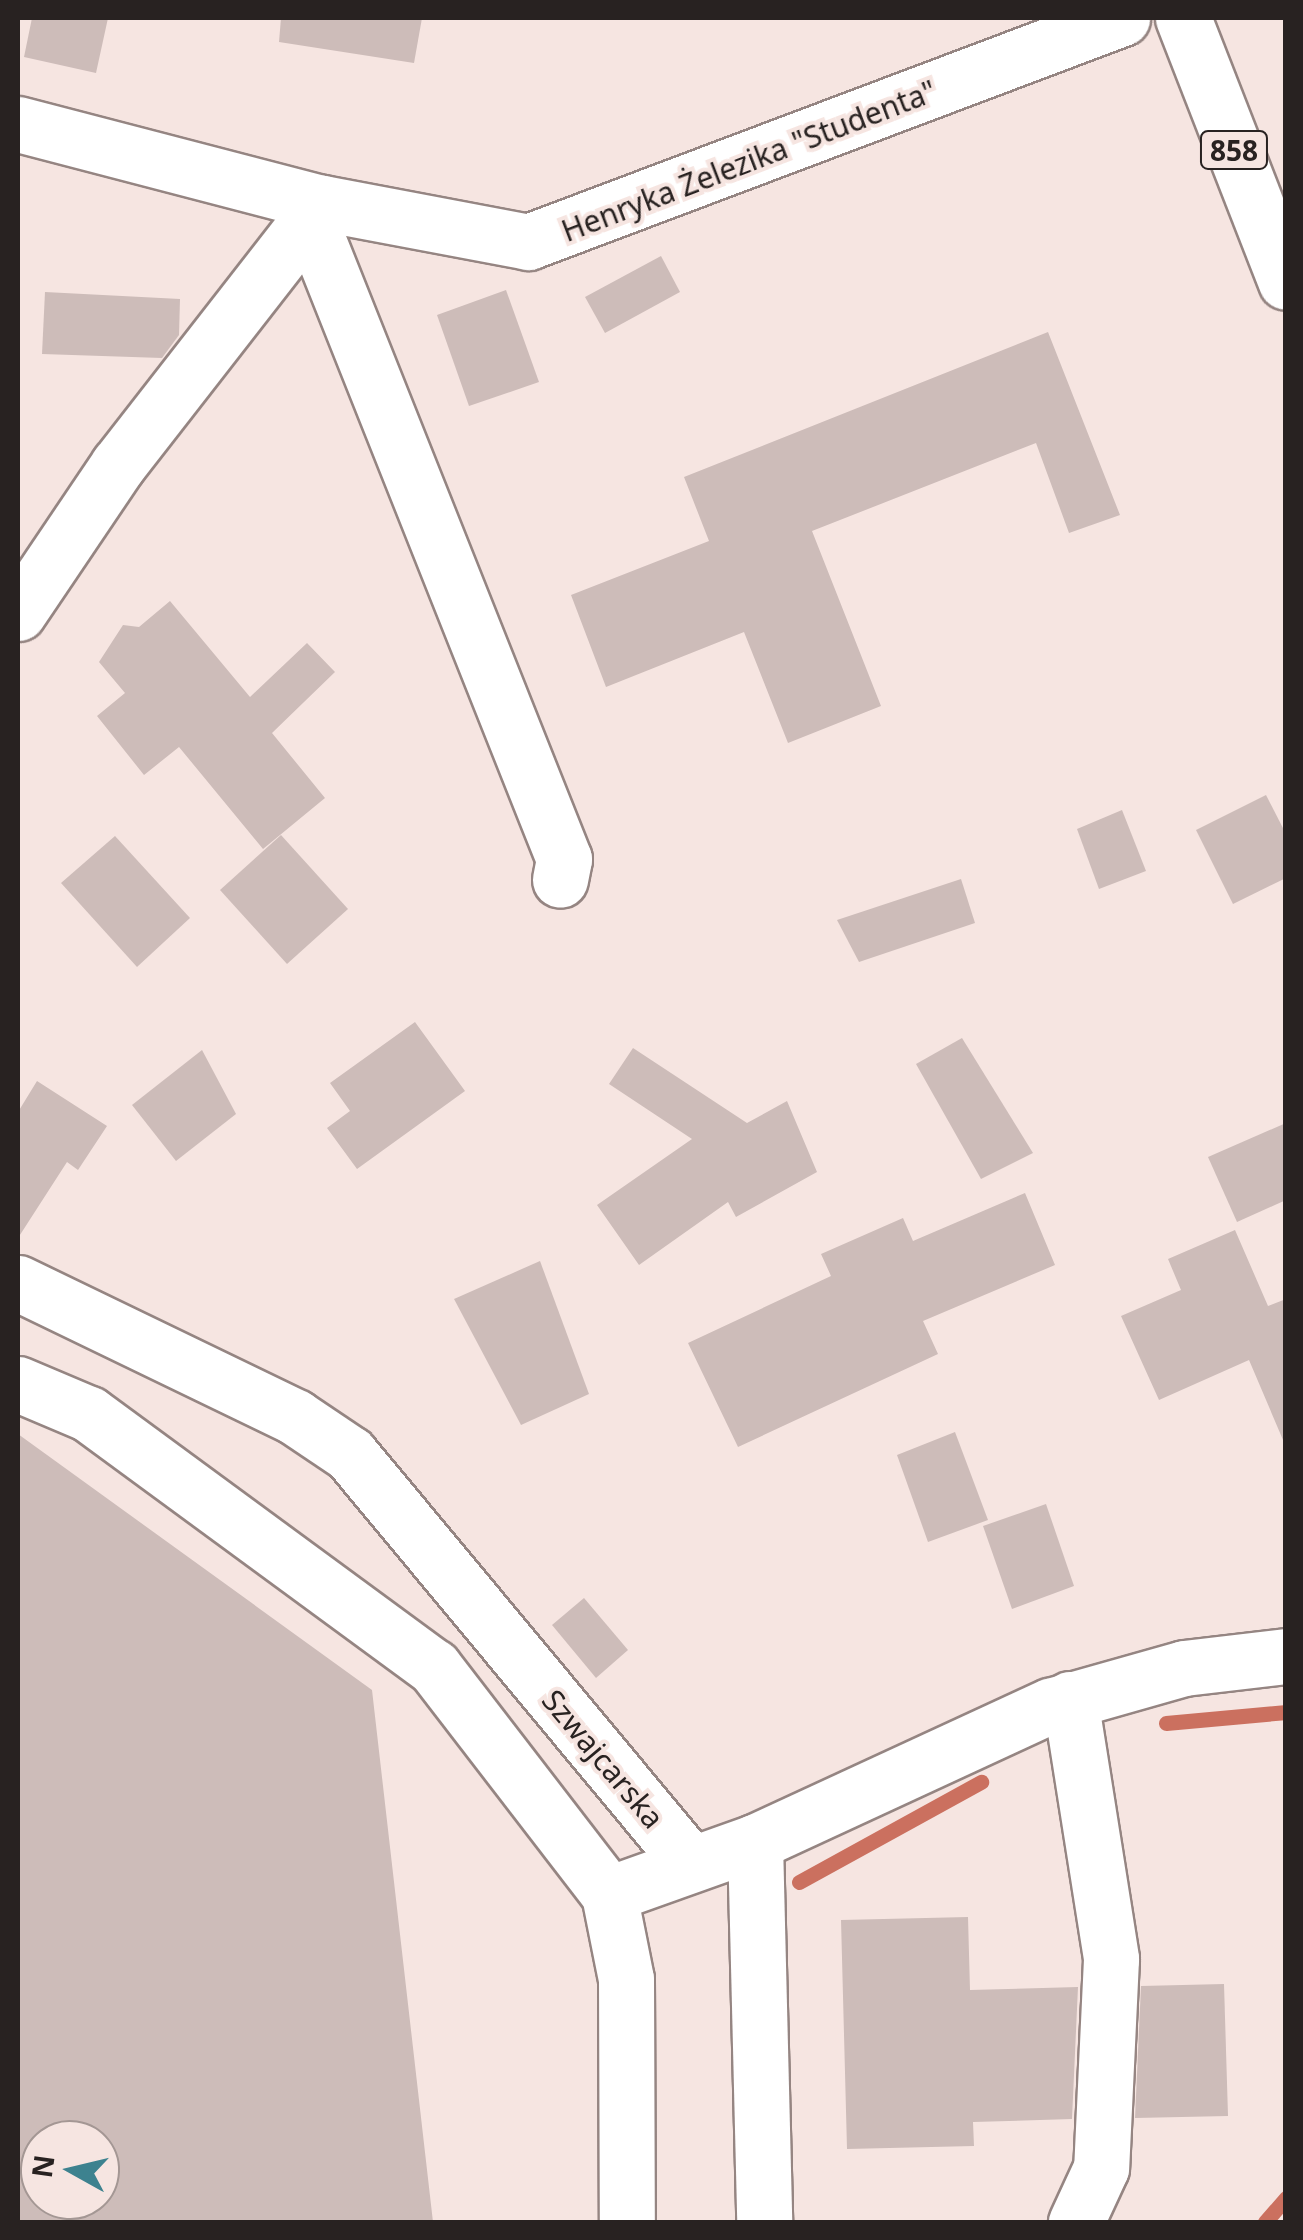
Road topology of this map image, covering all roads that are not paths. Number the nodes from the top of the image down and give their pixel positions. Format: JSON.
{"nodes":[{"id":1,"x":1122,"y":18,"type":"edge"},
{"id":2,"x":1183,"y":18,"type":"edge"},
{"id":3,"x":18,"y":124,"type":"edge"},
{"id":4,"x":315,"y":211,"type":"junction"},
{"id":5,"x":1286,"y":282,"type":"edge"},
{"id":6,"x":18,"y":613,"type":"edge"},
{"id":7,"x":560,"y":880,"type":"dead end"},
{"id":8,"x":18,"y":1283,"type":"edge"},
{"id":9,"x":18,"y":1384,"type":"edge"},
{"id":10,"x":1286,"y":1656,"type":"edge"},
{"id":11,"x":1070,"y":1699,"type":"junction"},
{"id":12,"x":756,"y":1842,"type":"junction"},
{"id":13,"x":690,"y":1863,"type":"junction"},
{"id":14,"x":609,"y":1894,"type":"junction"},
{"id":15,"x":627,"y":2222,"type":"edge"},
{"id":16,"x":764,"y":2222,"type":"edge"},
{"id":17,"x":1076,"y":2222,"type":"edge"}],
"edges":[{"from":1,"to":4,"type":"street","name":"Henryka Żelezika \"Studenta\""},
{"from":2,"to":5,"type":"street","number":"858"},
{"from":3,"to":4,"type":"street","name":"Henryka Żelezika \"Studenta\""},
{"from":4,"to":6,"type":"street"},
{"from":4,"to":7,"type":"street"},
{"from":8,"to":13,"type":"street","name":"Szwajcarska"},
{"from":9,"to":14,"type":"street"},
{"from":10,"to":11,"type":"street"},
{"from":11,"to":12,"type":"street"},
{"from":11,"to":17,"type":"street"},
{"from":12,"to":13,"type":"street"},
{"from":12,"to":16,"type":"street"},
{"from":13,"to":14,"type":"street"},
{"from":14,"to":15,"type":"street"}]}
